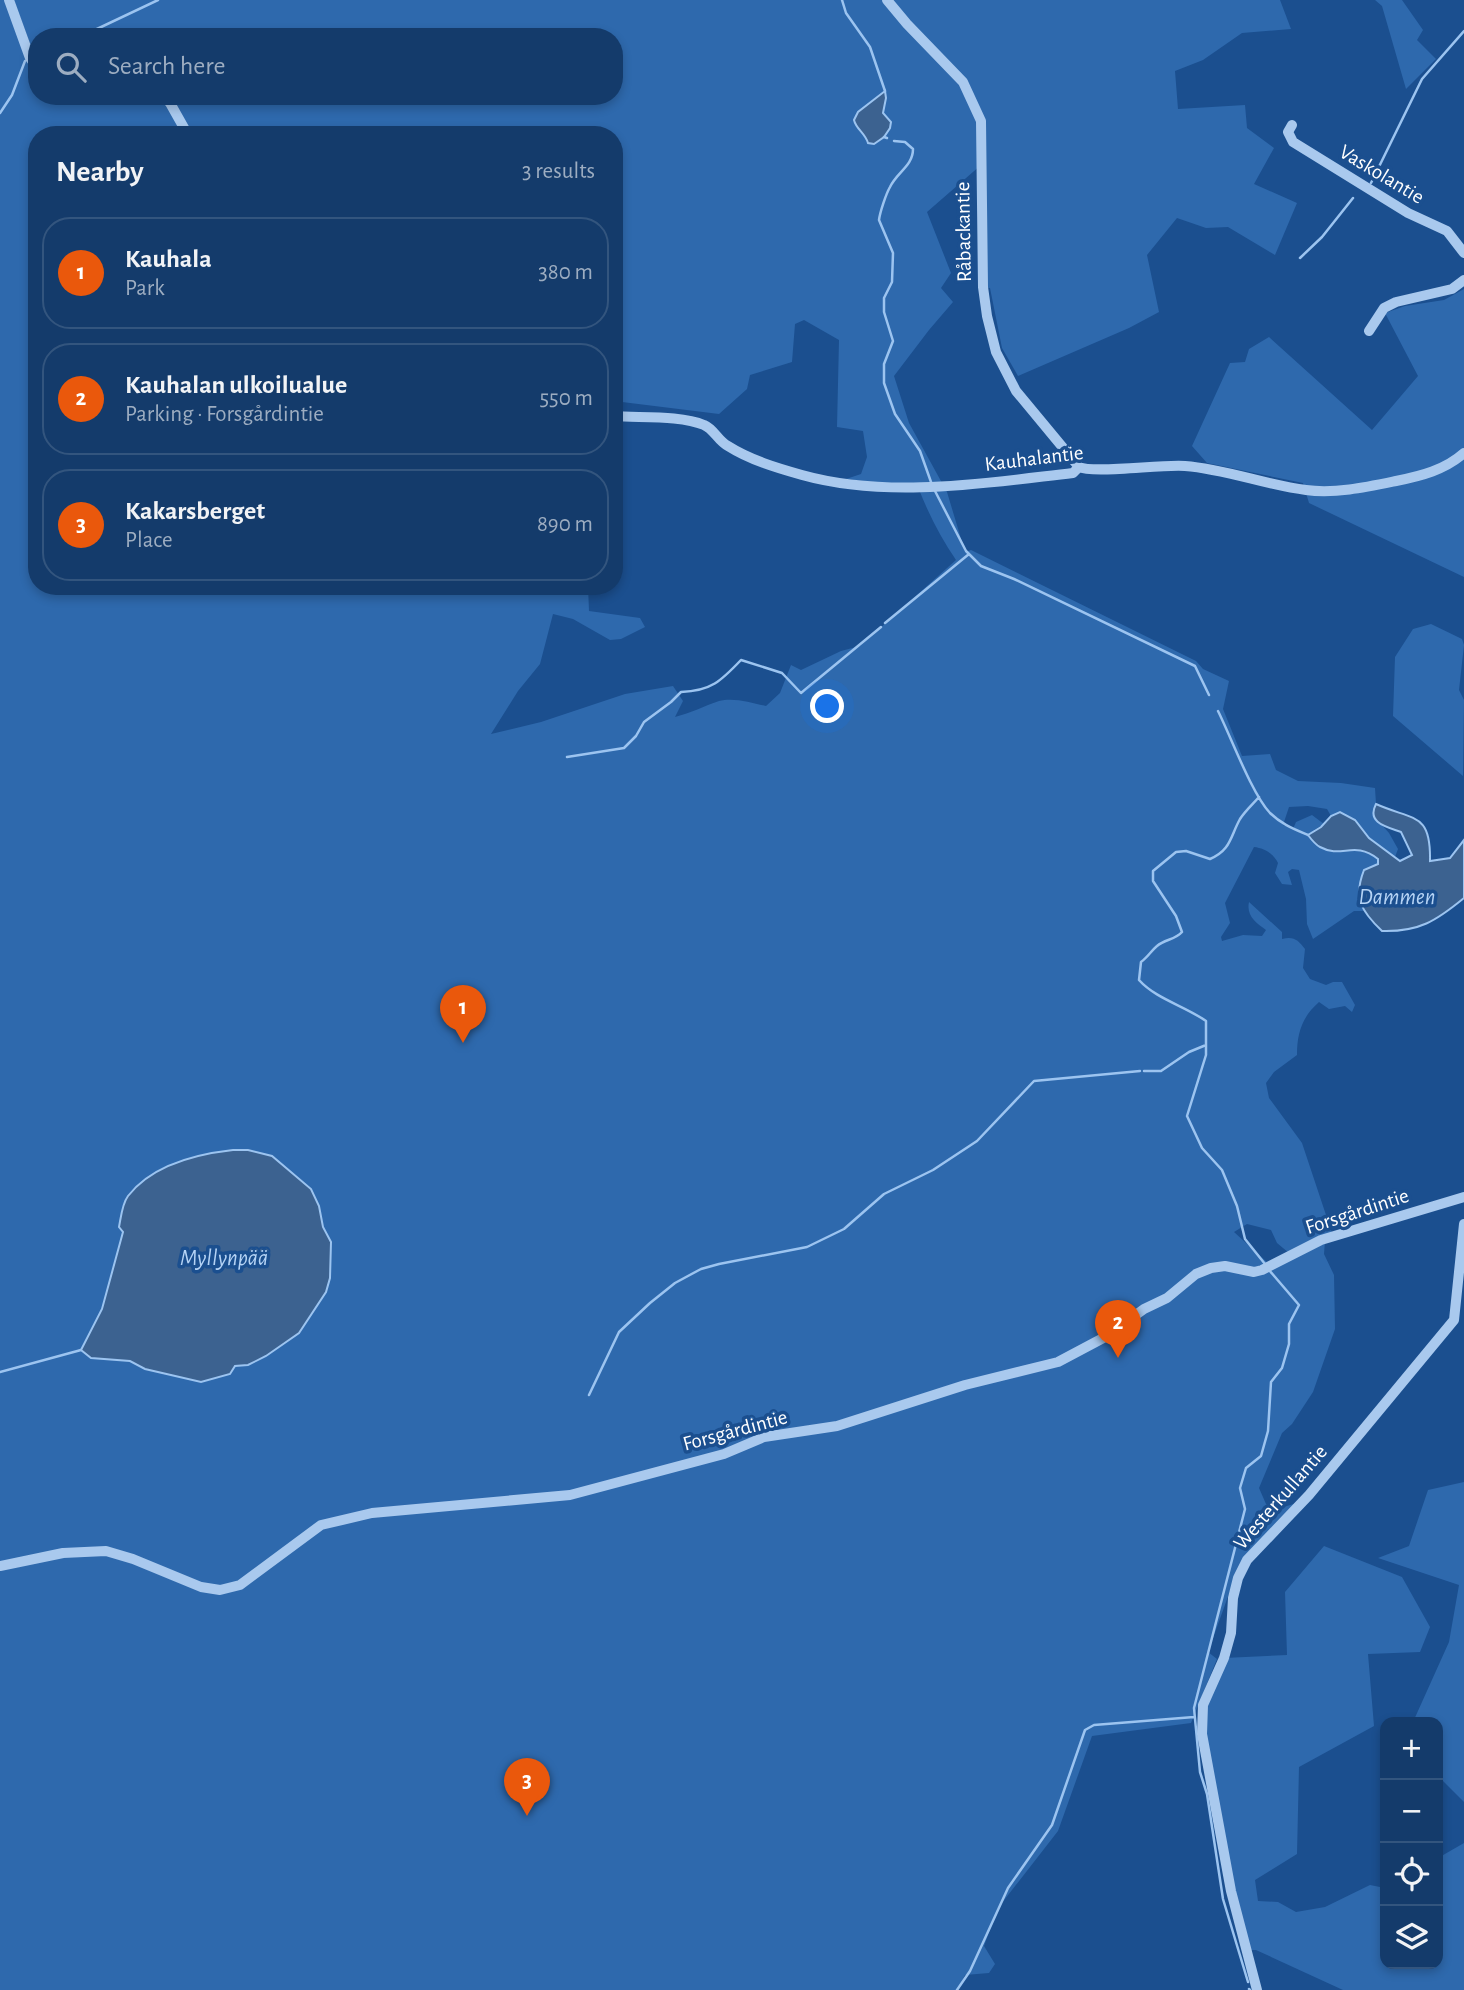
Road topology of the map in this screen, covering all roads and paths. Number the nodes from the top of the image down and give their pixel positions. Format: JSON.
{"nodes":[{"id":1,"x":9,"y":0,"type":"edge"},
{"id":2,"x":887,"y":0,"type":"edge"},
{"id":3,"x":28,"y":52,"type":"edge"},
{"id":4,"x":171,"y":105,"type":"edge"},
{"id":5,"x":1292,"y":125,"type":"dead end"},
{"id":6,"x":183,"y":126,"type":"edge"},
{"id":7,"x":1464,"y":253,"type":"edge"},
{"id":8,"x":1464,"y":280,"type":"edge"},
{"id":9,"x":1369,"y":331,"type":"dead end"},
{"id":10,"x":623,"y":417,"type":"edge"},
{"id":11,"x":1464,"y":453,"type":"edge"},
{"id":12,"x":1079,"y":467,"type":"junction"},
{"id":13,"x":1464,"y":1197,"type":"edge"},
{"id":14,"x":1464,"y":1224,"type":"edge"},
{"id":15,"x":0,"y":1566,"type":"edge"},
{"id":16,"x":1257,"y":1990,"type":"edge"}],
"edges":[{"from":1,"to":3,"type":"street"},
{"from":2,"to":12,"type":"street","name":"Råbackantie"},
{"from":4,"to":6,"type":"street"},
{"from":5,"to":7,"type":"street","name":"Vaskolantie"},
{"from":8,"to":9,"type":"street"},
{"from":10,"to":12,"type":"street","name":"Kauhalantie"},
{"from":11,"to":12,"type":"street","name":"Kauhalantie"},
{"from":13,"to":15,"type":"street","name":"Forsgårdintie"},
{"from":14,"to":16,"type":"street","name":"Westerkullantie"}]}
